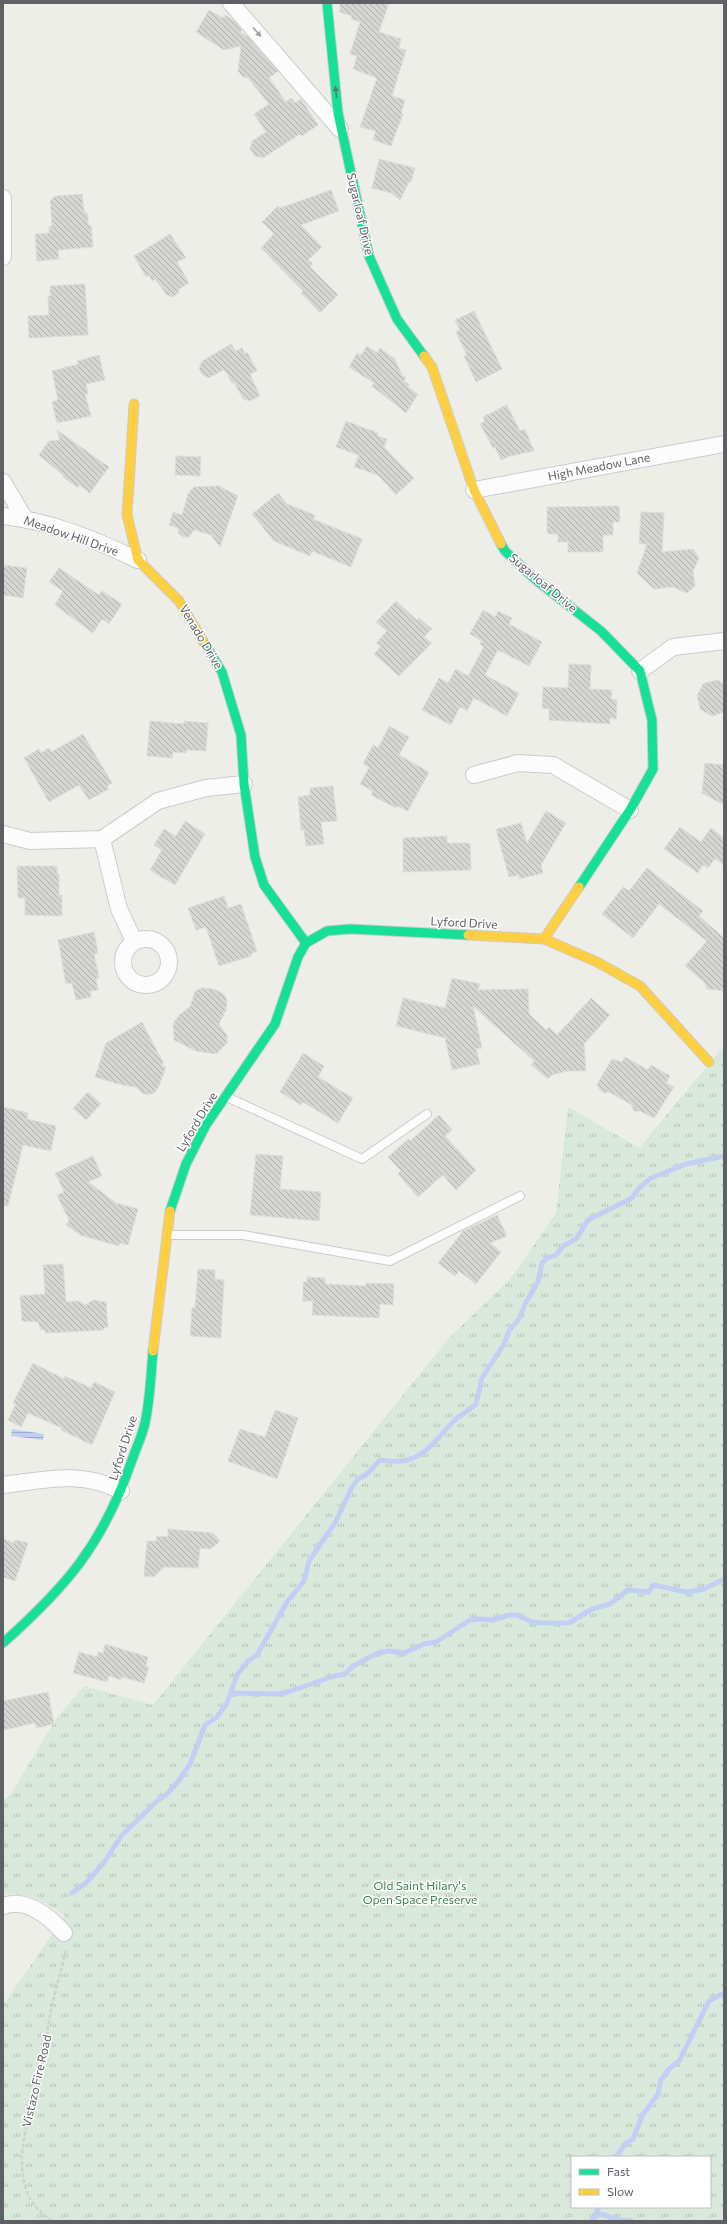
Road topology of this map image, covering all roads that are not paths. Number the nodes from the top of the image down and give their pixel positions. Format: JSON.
{"nodes":[{"id":1,"x":232,"y":3,"type":"edge"},
{"id":2,"x":327,"y":3,"type":"edge"},
{"id":3,"x":342,"y":131,"type":"junction"},
{"id":4,"x":3,"y":198,"type":"edge"},
{"id":5,"x":3,"y":257,"type":"edge"},
{"id":6,"x":134,"y":404,"type":"dead end"},
{"id":7,"x":724,"y":444,"type":"edge"},
{"id":8,"x":3,"y":482,"type":"edge"},
{"id":9,"x":474,"y":490,"type":"junction"},
{"id":10,"x":3,"y":516,"type":"edge"},
{"id":11,"x":25,"y":519,"type":"junction"},
{"id":12,"x":138,"y":560,"type":"junction"},
{"id":13,"x":724,"y":641,"type":"edge"},
{"id":14,"x":640,"y":671,"type":"junction"},
{"id":15,"x":474,"y":775,"type":"dead end"},
{"id":16,"x":244,"y":784,"type":"junction"},
{"id":17,"x":630,"y":810,"type":"junction"},
{"id":18,"x":3,"y":834,"type":"edge"},
{"id":19,"x":102,"y":839,"type":"junction"},
{"id":20,"x":544,"y":939,"type":"junction"},
{"id":21,"x":134,"y":941,"type":"dead end"},
{"id":22,"x":306,"y":943,"type":"junction"},
{"id":23,"x":709,"y":1062,"type":"dead end"},
{"id":24,"x":226,"y":1097,"type":"junction"},
{"id":25,"x":427,"y":1114,"type":"dead end"},
{"id":26,"x":520,"y":1196,"type":"dead end"},
{"id":27,"x":166,"y":1235,"type":"junction"},
{"id":28,"x":3,"y":1485,"type":"edge"},
{"id":29,"x":121,"y":1491,"type":"junction"},
{"id":30,"x":3,"y":1643,"type":"edge"},
{"id":31,"x":3,"y":1906,"type":"edge"},
{"id":32,"x":64,"y":1933,"type":"road end"}],
"edges":[{"from":1,"to":3,"type":"street","name":"Sugarloaf Drive","one_way":true},
{"from":3,"to":2,"type":"street","name":"Sugarloaf Drive","one_way":true},
{"from":3,"to":9,"type":"street","name":"Sugarloaf Drive"},
{"from":4,"to":5,"type":"street"},
{"from":6,"to":12,"type":"street"},
{"from":7,"to":9,"type":"street","name":"High Meadow Lane"},
{"from":8,"to":11,"type":"street"},
{"from":9,"to":14,"type":"street","name":"Sugarloaf Drive"},
{"from":10,"to":11,"type":"street","name":"Meadow Hill Drive"},
{"from":11,"to":12,"type":"street","name":"Meadow Hill Drive"},
{"from":12,"to":16,"type":"street","name":"Venado Drive"},
{"from":13,"to":14,"type":"street"},
{"from":14,"to":17,"type":"street"},
{"from":15,"to":17,"type":"street"},
{"from":16,"to":19,"type":"street"},
{"from":16,"to":22,"type":"street","name":"Venado Drive"},
{"from":17,"to":20,"type":"street"},
{"from":18,"to":19,"type":"street"},
{"from":19,"to":21,"type":"street"},
{"from":20,"to":22,"type":"street","name":"Lyford Drive"},
{"from":20,"to":23,"type":"street"},
{"from":22,"to":24,"type":"street","name":"Lyford Drive"},
{"from":24,"to":25,"type":"lane"},
{"from":24,"to":27,"type":"street","name":"Lyford Drive"},
{"from":26,"to":27,"type":"lane"},
{"from":27,"to":29,"type":"street","name":"Lyford Drive"},
{"from":28,"to":29,"type":"street"},
{"from":29,"to":30,"type":"street","name":"Lyford Drive"},
{"from":31,"to":32,"type":"street"}]}
